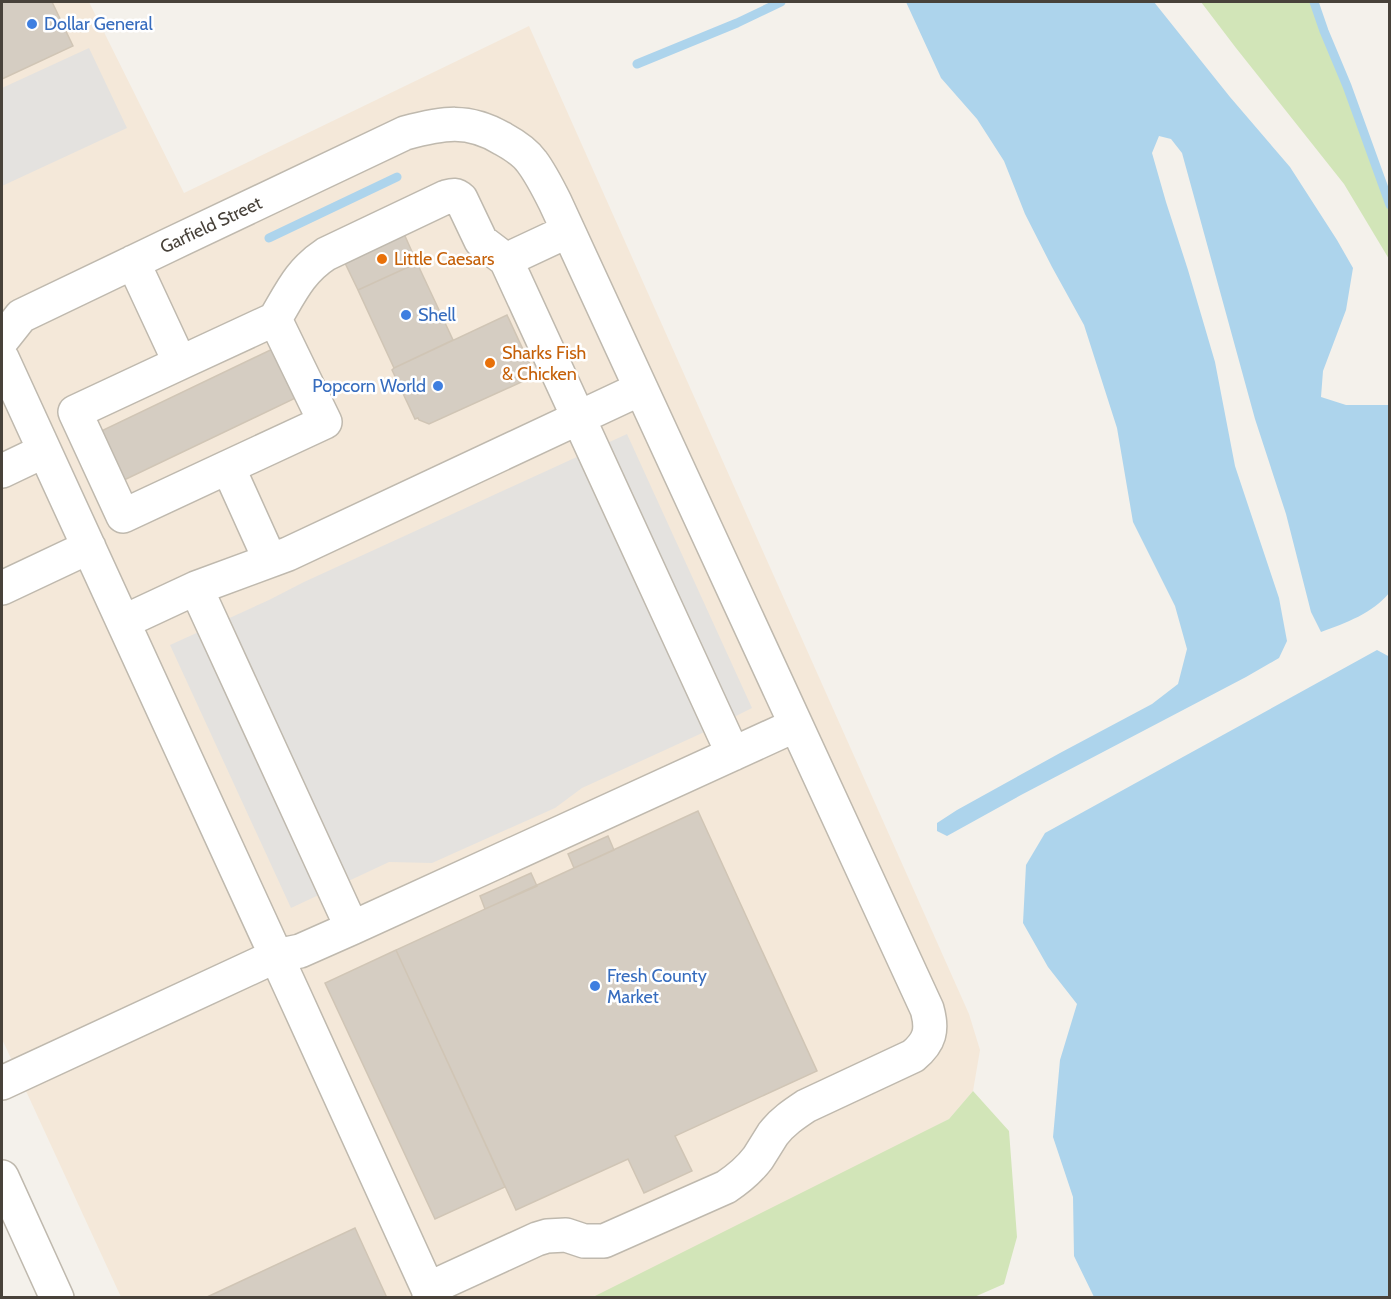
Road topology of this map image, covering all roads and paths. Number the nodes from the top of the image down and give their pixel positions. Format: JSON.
{"nodes":[{"id":1,"x":568,"y":231,"type":"junction"},
{"id":2,"x":506,"y":260,"type":"junction"},
{"id":3,"x":133,"y":262,"type":"junction"},
{"id":4,"x":275,"y":319,"type":"junction"},
{"id":5,"x":2,"y":340,"type":"edge"},
{"id":6,"x":2,"y":358,"type":"edge"},
{"id":7,"x":180,"y":363,"type":"junction"},
{"id":8,"x":640,"y":389,"type":"junction"},
{"id":9,"x":579,"y":418,"type":"junction"},
{"id":10,"x":44,"y":451,"type":"junction"},
{"id":11,"x":228,"y":467,"type":"junction"},
{"id":12,"x":2,"y":471,"type":"edge"},
{"id":13,"x":89,"y":547,"type":"junction"},
{"id":14,"x":270,"y":560,"type":"junction"},
{"id":15,"x":8,"y":581,"type":"edge"},
{"id":16,"x":196,"y":588,"type":"junction"},
{"id":17,"x":2,"y":608,"type":"edge"},
{"id":18,"x":123,"y":622,"type":"junction"},
{"id":19,"x":796,"y":725,"type":"junction"},
{"id":20,"x":733,"y":754,"type":"junction"},
{"id":21,"x":352,"y":928,"type":"junction"},
{"id":22,"x":276,"y":956,"type":"junction"},
{"id":23,"x":2,"y":1083,"type":"edge"},
{"id":24,"x":2,"y":1177,"type":"edge"},
{"id":25,"x":429,"y":1293,"type":"edge"},
{"id":26,"x":50,"y":1295,"type":"edge"}],
"edges":[{"from":1,"to":2,"type":"street"},
{"from":1,"to":3,"type":"street","name":"Garfield Street"},
{"from":1,"to":8,"type":"street","name":"Garfield Street"},
{"from":2,"to":4,"type":"street"},
{"from":2,"to":9,"type":"street"},
{"from":3,"to":5,"type":"street","name":"Garfield Street"},
{"from":3,"to":7,"type":"street"},
{"from":4,"to":7,"type":"street"},
{"from":4,"to":11,"type":"street"},
{"from":6,"to":10,"type":"street"},
{"from":7,"to":11,"type":"street"},
{"from":8,"to":9,"type":"street"},
{"from":8,"to":19,"type":"street","name":"Garfield Street"},
{"from":9,"to":14,"type":"street"},
{"from":9,"to":20,"type":"street"},
{"from":10,"to":12,"type":"street"},
{"from":10,"to":13,"type":"street"},
{"from":11,"to":14,"type":"street"},
{"from":13,"to":15,"type":"street"},
{"from":13,"to":18,"type":"street"},
{"from":14,"to":16,"type":"street"},
{"from":15,"to":17,"type":"street"},
{"from":16,"to":18,"type":"street"},
{"from":16,"to":21,"type":"street"},
{"from":18,"to":22,"type":"street"},
{"from":19,"to":20,"type":"street"},
{"from":19,"to":25,"type":"street","name":"Garfield Street"},
{"from":20,"to":21,"type":"street"},
{"from":21,"to":22,"type":"street"},
{"from":22,"to":23,"type":"street"},
{"from":22,"to":25,"type":"street"},
{"from":24,"to":26,"type":"street"}]}
